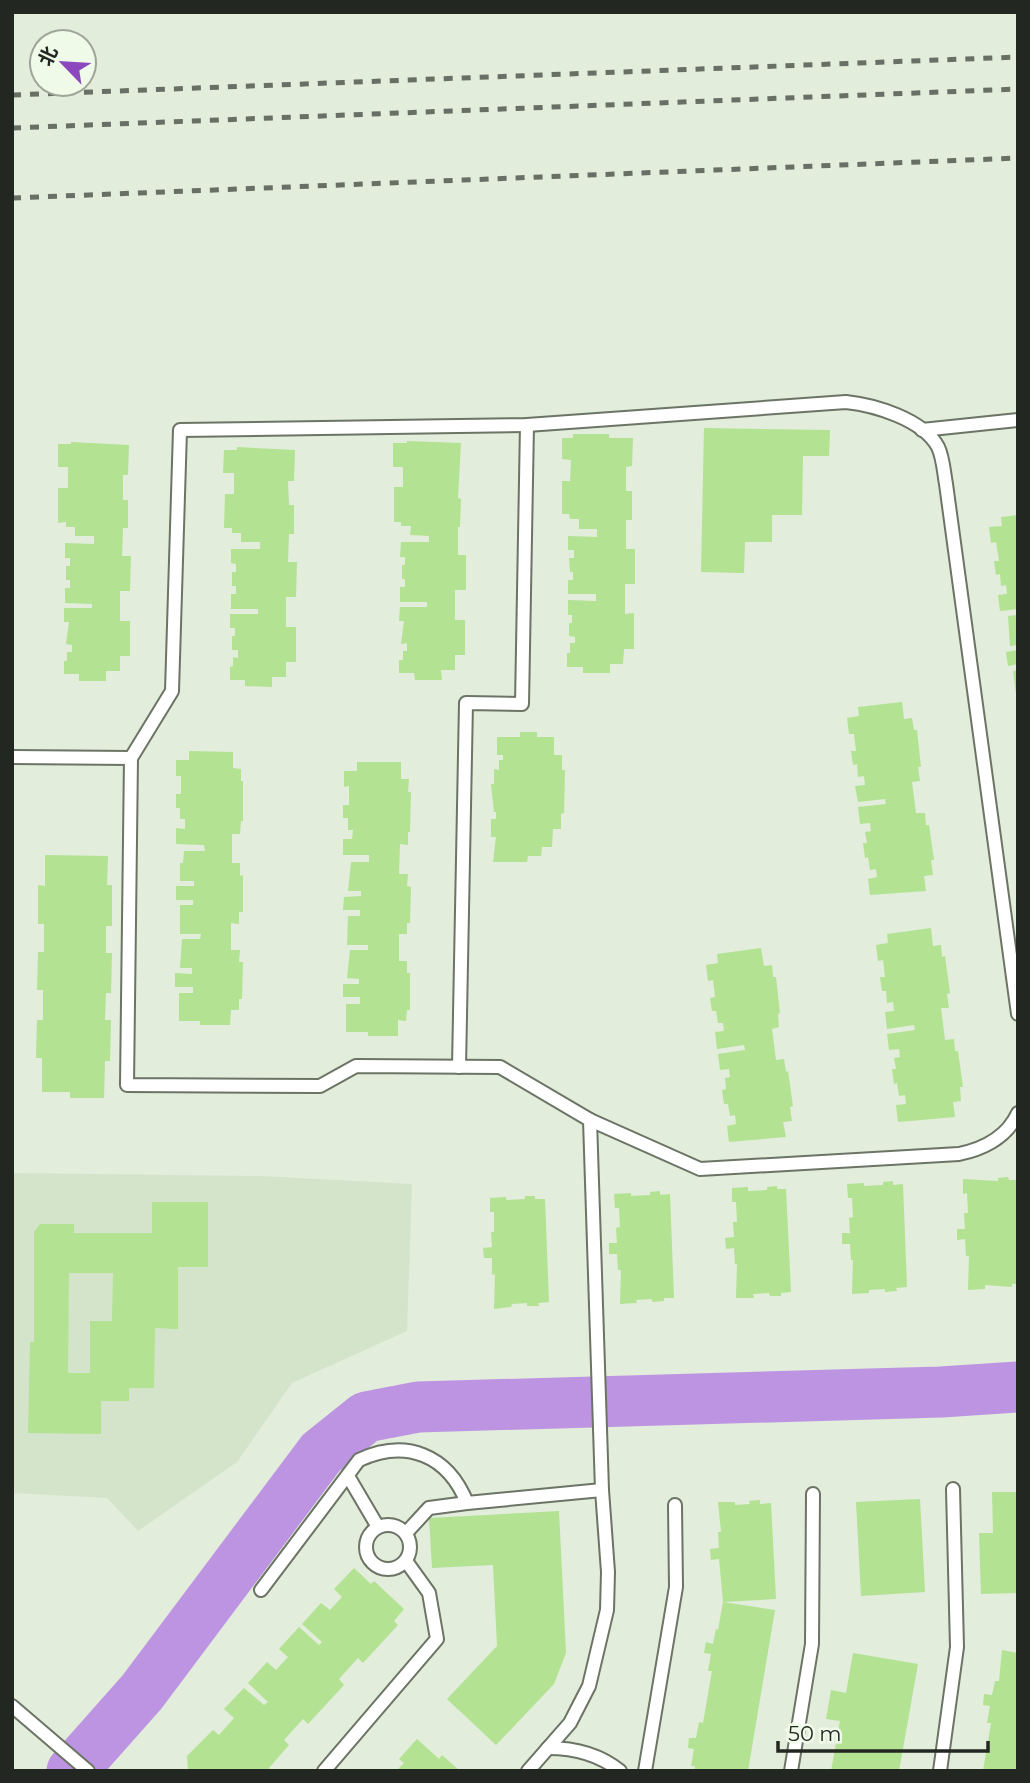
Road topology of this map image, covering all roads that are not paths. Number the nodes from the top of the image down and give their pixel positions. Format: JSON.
{"nodes":[{"id":1,"x":1018,"y":419,"type":"edge"},
{"id":2,"x":527,"y":425,"type":"junction"},
{"id":3,"x":922,"y":430,"type":"junction"},
{"id":4,"x":12,"y":757,"type":"edge"},
{"id":5,"x":131,"y":758,"type":"junction"},
{"id":6,"x":1018,"y":1014,"type":"edge"},
{"id":7,"x":458,"y":1067,"type":"junction"},
{"id":8,"x":1017,"y":1117,"type":"edge"},
{"id":9,"x":590,"y":1120,"type":"junction"},
{"id":10,"x":348,"y":1476,"type":"junction"},
{"id":11,"x":953,"y":1489,"type":"dead end"},
{"id":12,"x":602,"y":1490,"type":"junction"},
{"id":13,"x":813,"y":1494,"type":"dead end"},
{"id":14,"x":467,"y":1503,"type":"junction"},
{"id":15,"x":675,"y":1506,"type":"dead end"},
{"id":16,"x":378,"y":1527,"type":"junction"},
{"id":17,"x":406,"y":1533,"type":"junction"},
{"id":18,"x":406,"y":1561,"type":"junction"},
{"id":19,"x":261,"y":1590,"type":"dead end"},
{"id":20,"x":12,"y":1706,"type":"edge"},
{"id":21,"x":548,"y":1748,"type":"junction"},
{"id":22,"x":88,"y":1771,"type":"edge"},
{"id":23,"x":324,"y":1771,"type":"edge"},
{"id":24,"x":528,"y":1771,"type":"edge"},
{"id":25,"x":620,"y":1771,"type":"edge"},
{"id":26,"x":645,"y":1771,"type":"edge"},
{"id":27,"x":791,"y":1771,"type":"edge"},
{"id":28,"x":940,"y":1771,"type":"edge"}],
"edges":[{"from":1,"to":3,"type":"lane"},
{"from":2,"to":3,"type":"lane"},
{"from":2,"to":5,"type":"lane"},
{"from":2,"to":7,"type":"lane"},
{"from":3,"to":6,"type":"lane"},
{"from":4,"to":5,"type":"lane"},
{"from":5,"to":7,"type":"lane"},
{"from":7,"to":9,"type":"lane"},
{"from":8,"to":9,"type":"lane"},
{"from":9,"to":12,"type":"lane"},
{"from":10,"to":14,"type":"lane"},
{"from":10,"to":16,"type":"lane"},
{"from":10,"to":19,"type":"lane"},
{"from":11,"to":28,"type":"lane"},
{"from":12,"to":14,"type":"lane"},
{"from":12,"to":21,"type":"lane"},
{"from":13,"to":27,"type":"lane"},
{"from":14,"to":17,"type":"lane"},
{"from":15,"to":26,"type":"lane"},
{"from":16,"to":17,"type":"lane"},
{"from":16,"to":18,"type":"lane"},
{"from":17,"to":18,"type":"lane"},
{"from":18,"to":23,"type":"lane"},
{"from":20,"to":22,"type":"lane"},
{"from":21,"to":24,"type":"lane"},
{"from":21,"to":25,"type":"lane"}]}
